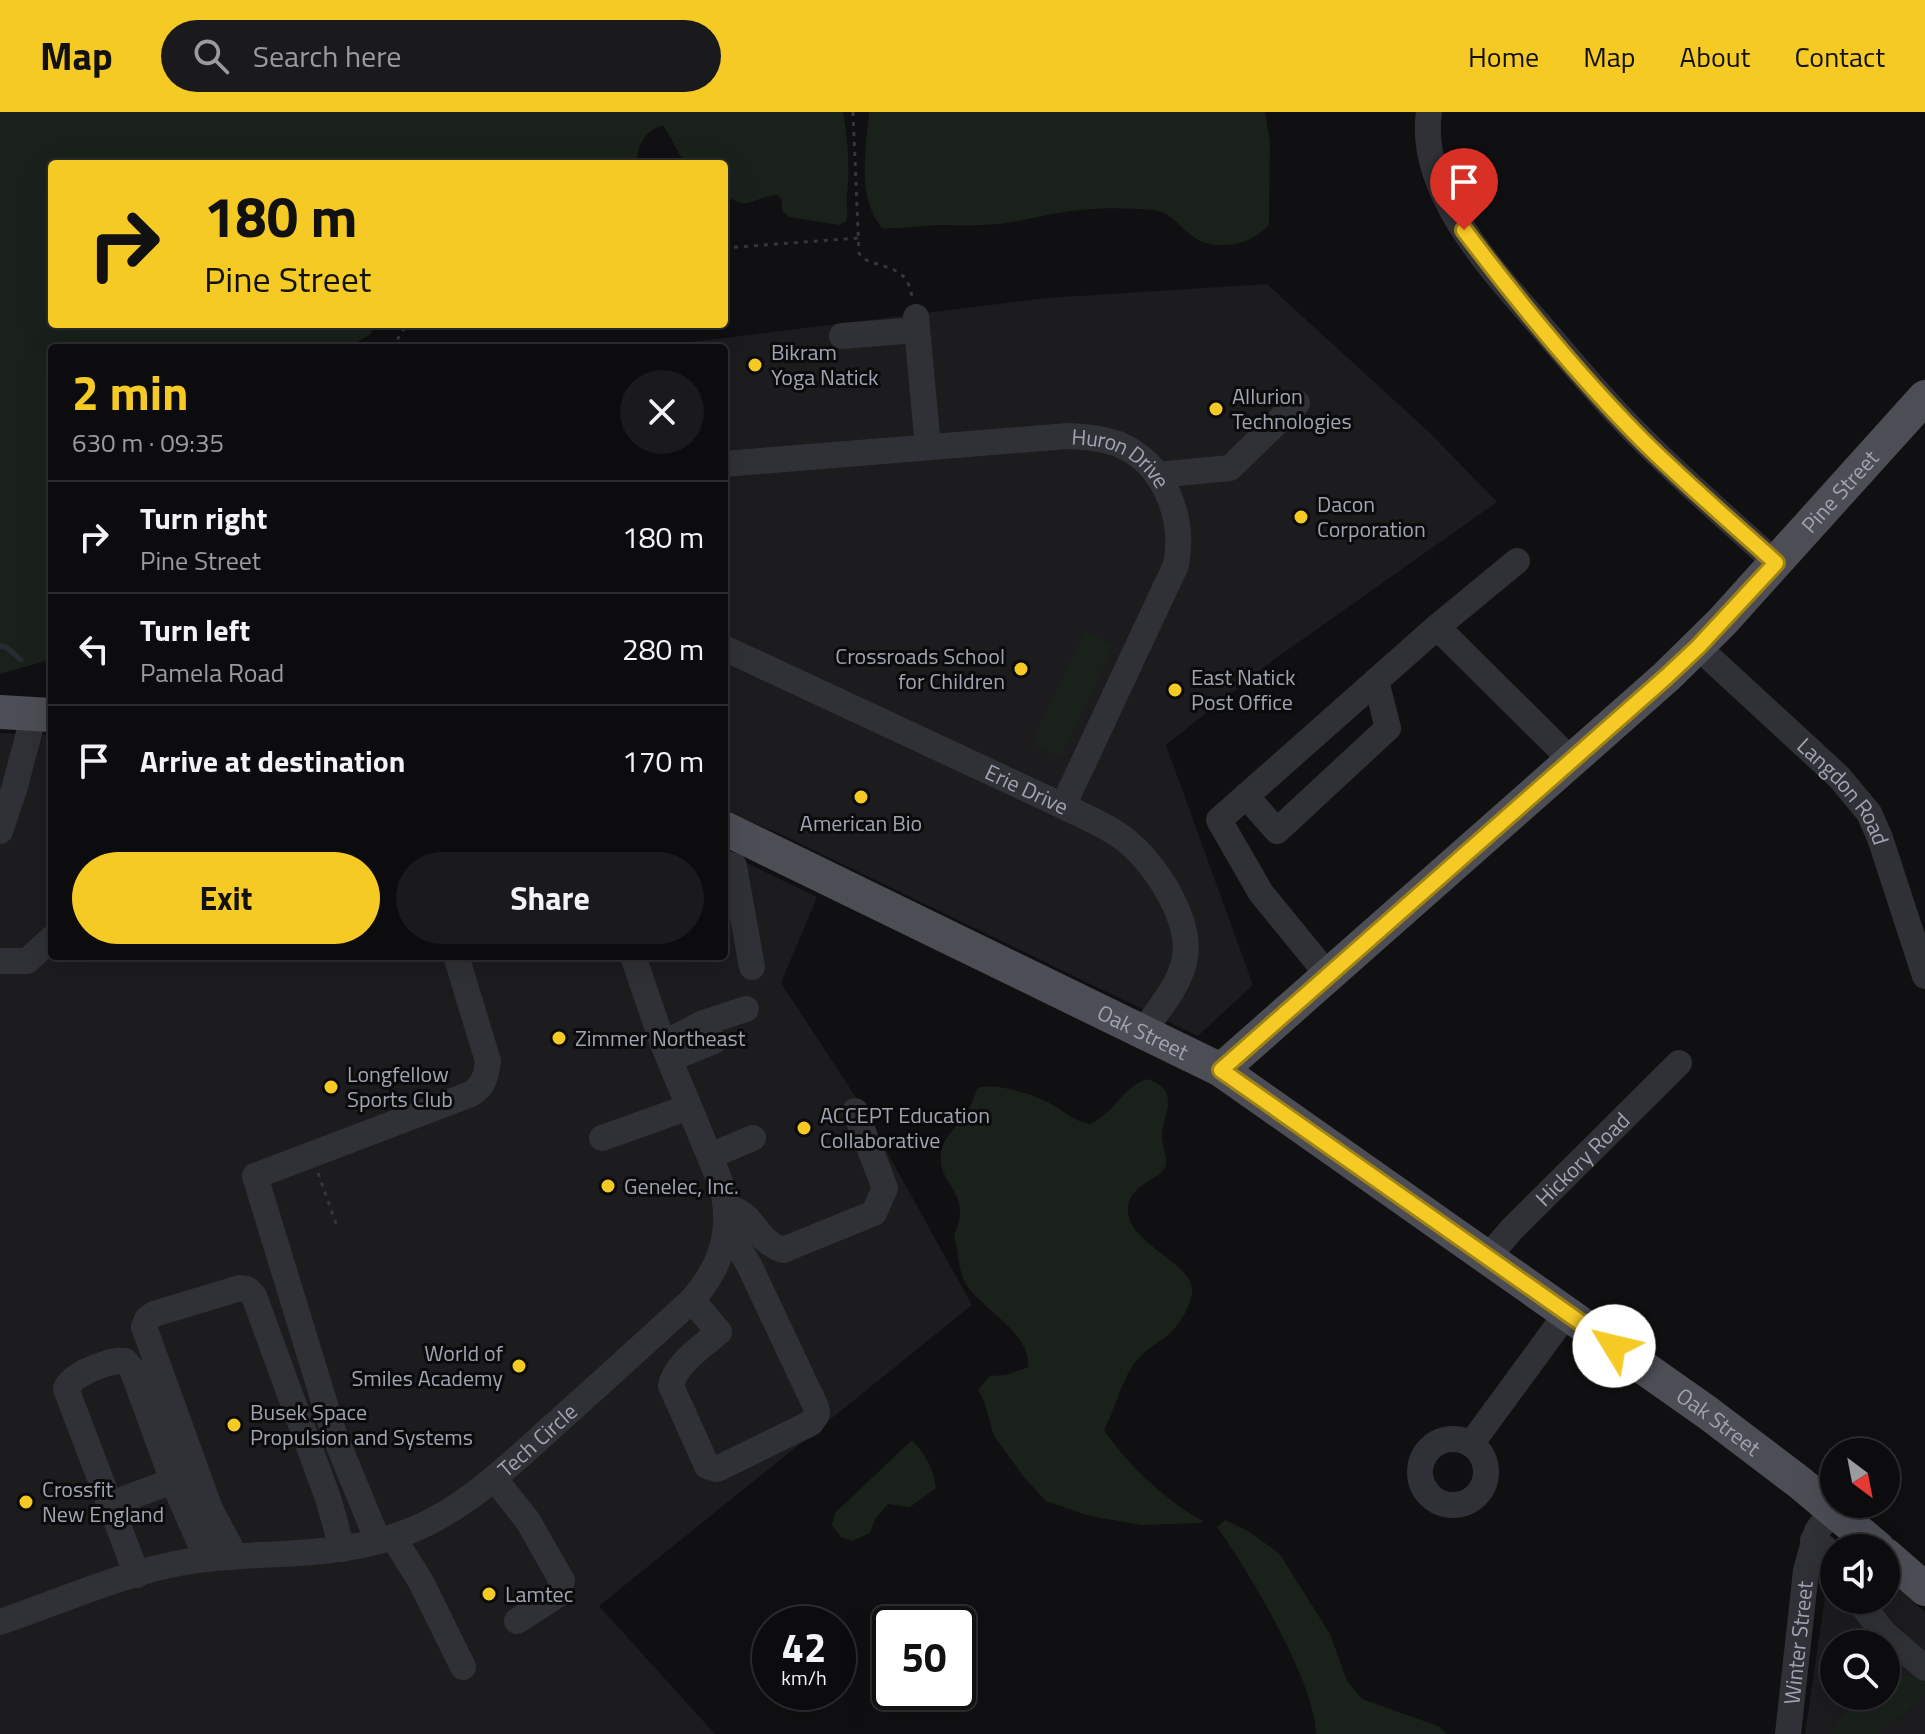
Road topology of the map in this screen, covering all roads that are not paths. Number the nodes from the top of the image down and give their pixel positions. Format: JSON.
{"nodes":[{"id":1,"x":1429,"y":112,"type":"edge"},
{"id":2,"x":842,"y":336,"type":"dead end"},
{"id":3,"x":1924,"y":399,"type":"edge"},
{"id":4,"x":1297,"y":403,"type":"dead end"},
{"id":5,"x":928,"y":447,"type":"junction"},
{"id":6,"x":728,"y":464,"type":"edge"},
{"id":7,"x":1157,"y":475,"type":"junction"},
{"id":8,"x":1517,"y":561,"type":"dead end"},
{"id":9,"x":1776,"y":563,"type":"junction"},
{"id":10,"x":1437,"y":627,"type":"junction"},
{"id":11,"x":1698,"y":647,"type":"junction"},
{"id":12,"x":728,"y":650,"type":"edge"},
{"id":13,"x":1376,"y":681,"type":"junction"},
{"id":14,"x":0,"y":712,"type":"edge"},
{"id":15,"x":43,"y":715,"type":"edge"},
{"id":16,"x":1572,"y":761,"type":"junction"},
{"id":17,"x":1246,"y":796,"type":"junction"},
{"id":18,"x":1063,"y":806,"type":"junction"},
{"id":19,"x":728,"y":830,"type":"edge"},
{"id":20,"x":0,"y":831,"type":"edge"},
{"id":21,"x":728,"y":864,"type":"edge"},
{"id":22,"x":48,"y":942,"type":"edge"},
{"id":23,"x":457,"y":960,"type":"edge"},
{"id":24,"x":634,"y":960,"type":"edge"},
{"id":25,"x":0,"y":961,"type":"edge"},
{"id":26,"x":752,"y":967,"type":"dead end"},
{"id":27,"x":1328,"y":975,"type":"junction"},
{"id":28,"x":1925,"y":976,"type":"edge"},
{"id":29,"x":746,"y":1009,"type":"dead end"},
{"id":30,"x":1143,"y":1032,"type":"junction"},
{"id":31,"x":714,"y":1041,"type":"dead end"},
{"id":32,"x":666,"y":1052,"type":"junction"},
{"id":33,"x":1679,"y":1063,"type":"dead end"},
{"id":34,"x":1221,"y":1070,"type":"junction"},
{"id":35,"x":689,"y":1107,"type":"junction"},
{"id":36,"x":855,"y":1111,"type":"dead end"},
{"id":37,"x":602,"y":1138,"type":"dead end"},
{"id":38,"x":753,"y":1138,"type":"dead end"},
{"id":39,"x":710,"y":1156,"type":"junction"},
{"id":40,"x":726,"y":1218,"type":"junction"},
{"id":41,"x":1488,"y":1257,"type":"junction"},
{"id":42,"x":692,"y":1300,"type":"junction"},
{"id":43,"x":1567,"y":1313,"type":"junction"},
{"id":44,"x":1471,"y":1444,"type":"dead end"},
{"id":45,"x":494,"y":1478,"type":"junction"},
{"id":46,"x":173,"y":1481,"type":"junction"},
{"id":47,"x":1820,"y":1500,"type":"edge"},
{"id":48,"x":108,"y":1505,"type":"junction"},
{"id":49,"x":1828,"y":1518,"type":"edge"},
{"id":50,"x":1842,"y":1518,"type":"edge"},
{"id":51,"x":1861,"y":1534,"type":"edge"},
{"id":52,"x":386,"y":1539,"type":"junction"},
{"id":53,"x":1813,"y":1540,"type":"junction"},
{"id":54,"x":1820,"y":1545,"type":"edge"},
{"id":55,"x":342,"y":1549,"type":"junction"},
{"id":56,"x":235,"y":1556,"type":"junction"},
{"id":57,"x":207,"y":1559,"type":"junction"},
{"id":58,"x":1900,"y":1567,"type":"edge"},
{"id":59,"x":137,"y":1575,"type":"junction"},
{"id":60,"x":1925,"y":1589,"type":"edge"},
{"id":61,"x":1869,"y":1614,"type":"edge"},
{"id":62,"x":517,"y":1621,"type":"dead end"},
{"id":63,"x":0,"y":1622,"type":"edge"},
{"id":64,"x":463,"y":1667,"type":"dead end"},
{"id":65,"x":1925,"y":1668,"type":"edge"},
{"id":66,"x":1788,"y":1734,"type":"edge"}],
"edges":[{"from":1,"to":9,"type":"street"},
{"from":2,"to":5,"type":"street"},
{"from":3,"to":9,"type":"main road","name":"Pine Street"},
{"from":4,"to":7,"type":"street"},
{"from":5,"to":6,"type":"street","name":"Huron Drive"},
{"from":5,"to":7,"type":"street","name":"Huron Drive"},
{"from":7,"to":18,"type":"street","name":"Huron Drive"},
{"from":8,"to":10,"type":"street"},
{"from":9,"to":11,"type":"main road","name":"Pine Street"},
{"from":10,"to":13,"type":"street"},
{"from":10,"to":16,"type":"street"},
{"from":11,"to":16,"type":"main road","name":"Pine Street"},
{"from":11,"to":28,"type":"street","name":"Langdon Road"},
{"from":12,"to":18,"type":"street","name":"Erie Drive"},
{"from":13,"to":17,"type":"street"},
{"from":13,"to":17,"type":"street"},
{"from":14,"to":15,"type":"main road"},
{"from":15,"to":20,"type":"street"},
{"from":16,"to":27,"type":"main road","name":"Pine Street"},
{"from":17,"to":27,"type":"street"},
{"from":18,"to":30,"type":"street","name":"Erie Drive"},
{"from":19,"to":30,"type":"main road","name":"Oak Street"},
{"from":21,"to":26,"type":"street"},
{"from":22,"to":25,"type":"street"},
{"from":23,"to":52,"type":"street"},
{"from":24,"to":32,"type":"street"},
{"from":27,"to":34,"type":"main road","name":"Pine Street"},
{"from":29,"to":32,"type":"street"},
{"from":30,"to":34,"type":"main road","name":"Oak Street"},
{"from":31,"to":32,"type":"street"},
{"from":32,"to":35,"type":"street"},
{"from":33,"to":41,"type":"street","name":"Hickory Road"},
{"from":34,"to":41,"type":"main road","name":"Oak Street"},
{"from":35,"to":37,"type":"street"},
{"from":35,"to":39,"type":"street"},
{"from":36,"to":40,"type":"street"},
{"from":38,"to":39,"type":"street"},
{"from":39,"to":40,"type":"street"},
{"from":40,"to":42,"type":"street","name":"Tech Circle"},
{"from":40,"to":42,"type":"street"},
{"from":41,"to":43,"type":"main road","name":"Oak Street"},
{"from":42,"to":45,"type":"street","name":"Tech Circle"},
{"from":43,"to":44,"type":"street"},
{"from":43,"to":47,"type":"main road","name":"Oak Street"},
{"from":45,"to":52,"type":"street","name":"Tech Circle"},
{"from":45,"to":62,"type":"street"},
{"from":46,"to":48,"type":"street"},
{"from":46,"to":48,"type":"street"},
{"from":46,"to":57,"type":"street"},
{"from":48,"to":59,"type":"street"},
{"from":49,"to":53,"type":"street","name":"Winter Street"},
{"from":50,"to":51,"type":"main road","name":"Oak Street"},
{"from":52,"to":55,"type":"street","name":"Tech Circle"},
{"from":52,"to":64,"type":"street"},
{"from":53,"to":54,"type":"street"},
{"from":53,"to":66,"type":"street","name":"Winter Street"},
{"from":55,"to":56,"type":"street","name":"Tech Circle"},
{"from":55,"to":56,"type":"street"},
{"from":56,"to":57,"type":"street","name":"Tech Circle"},
{"from":57,"to":59,"type":"street","name":"Tech Circle"},
{"from":58,"to":60,"type":"main road"},
{"from":59,"to":63,"type":"street","name":"Tech Circle"},
{"from":61,"to":65,"type":"street"}]}
